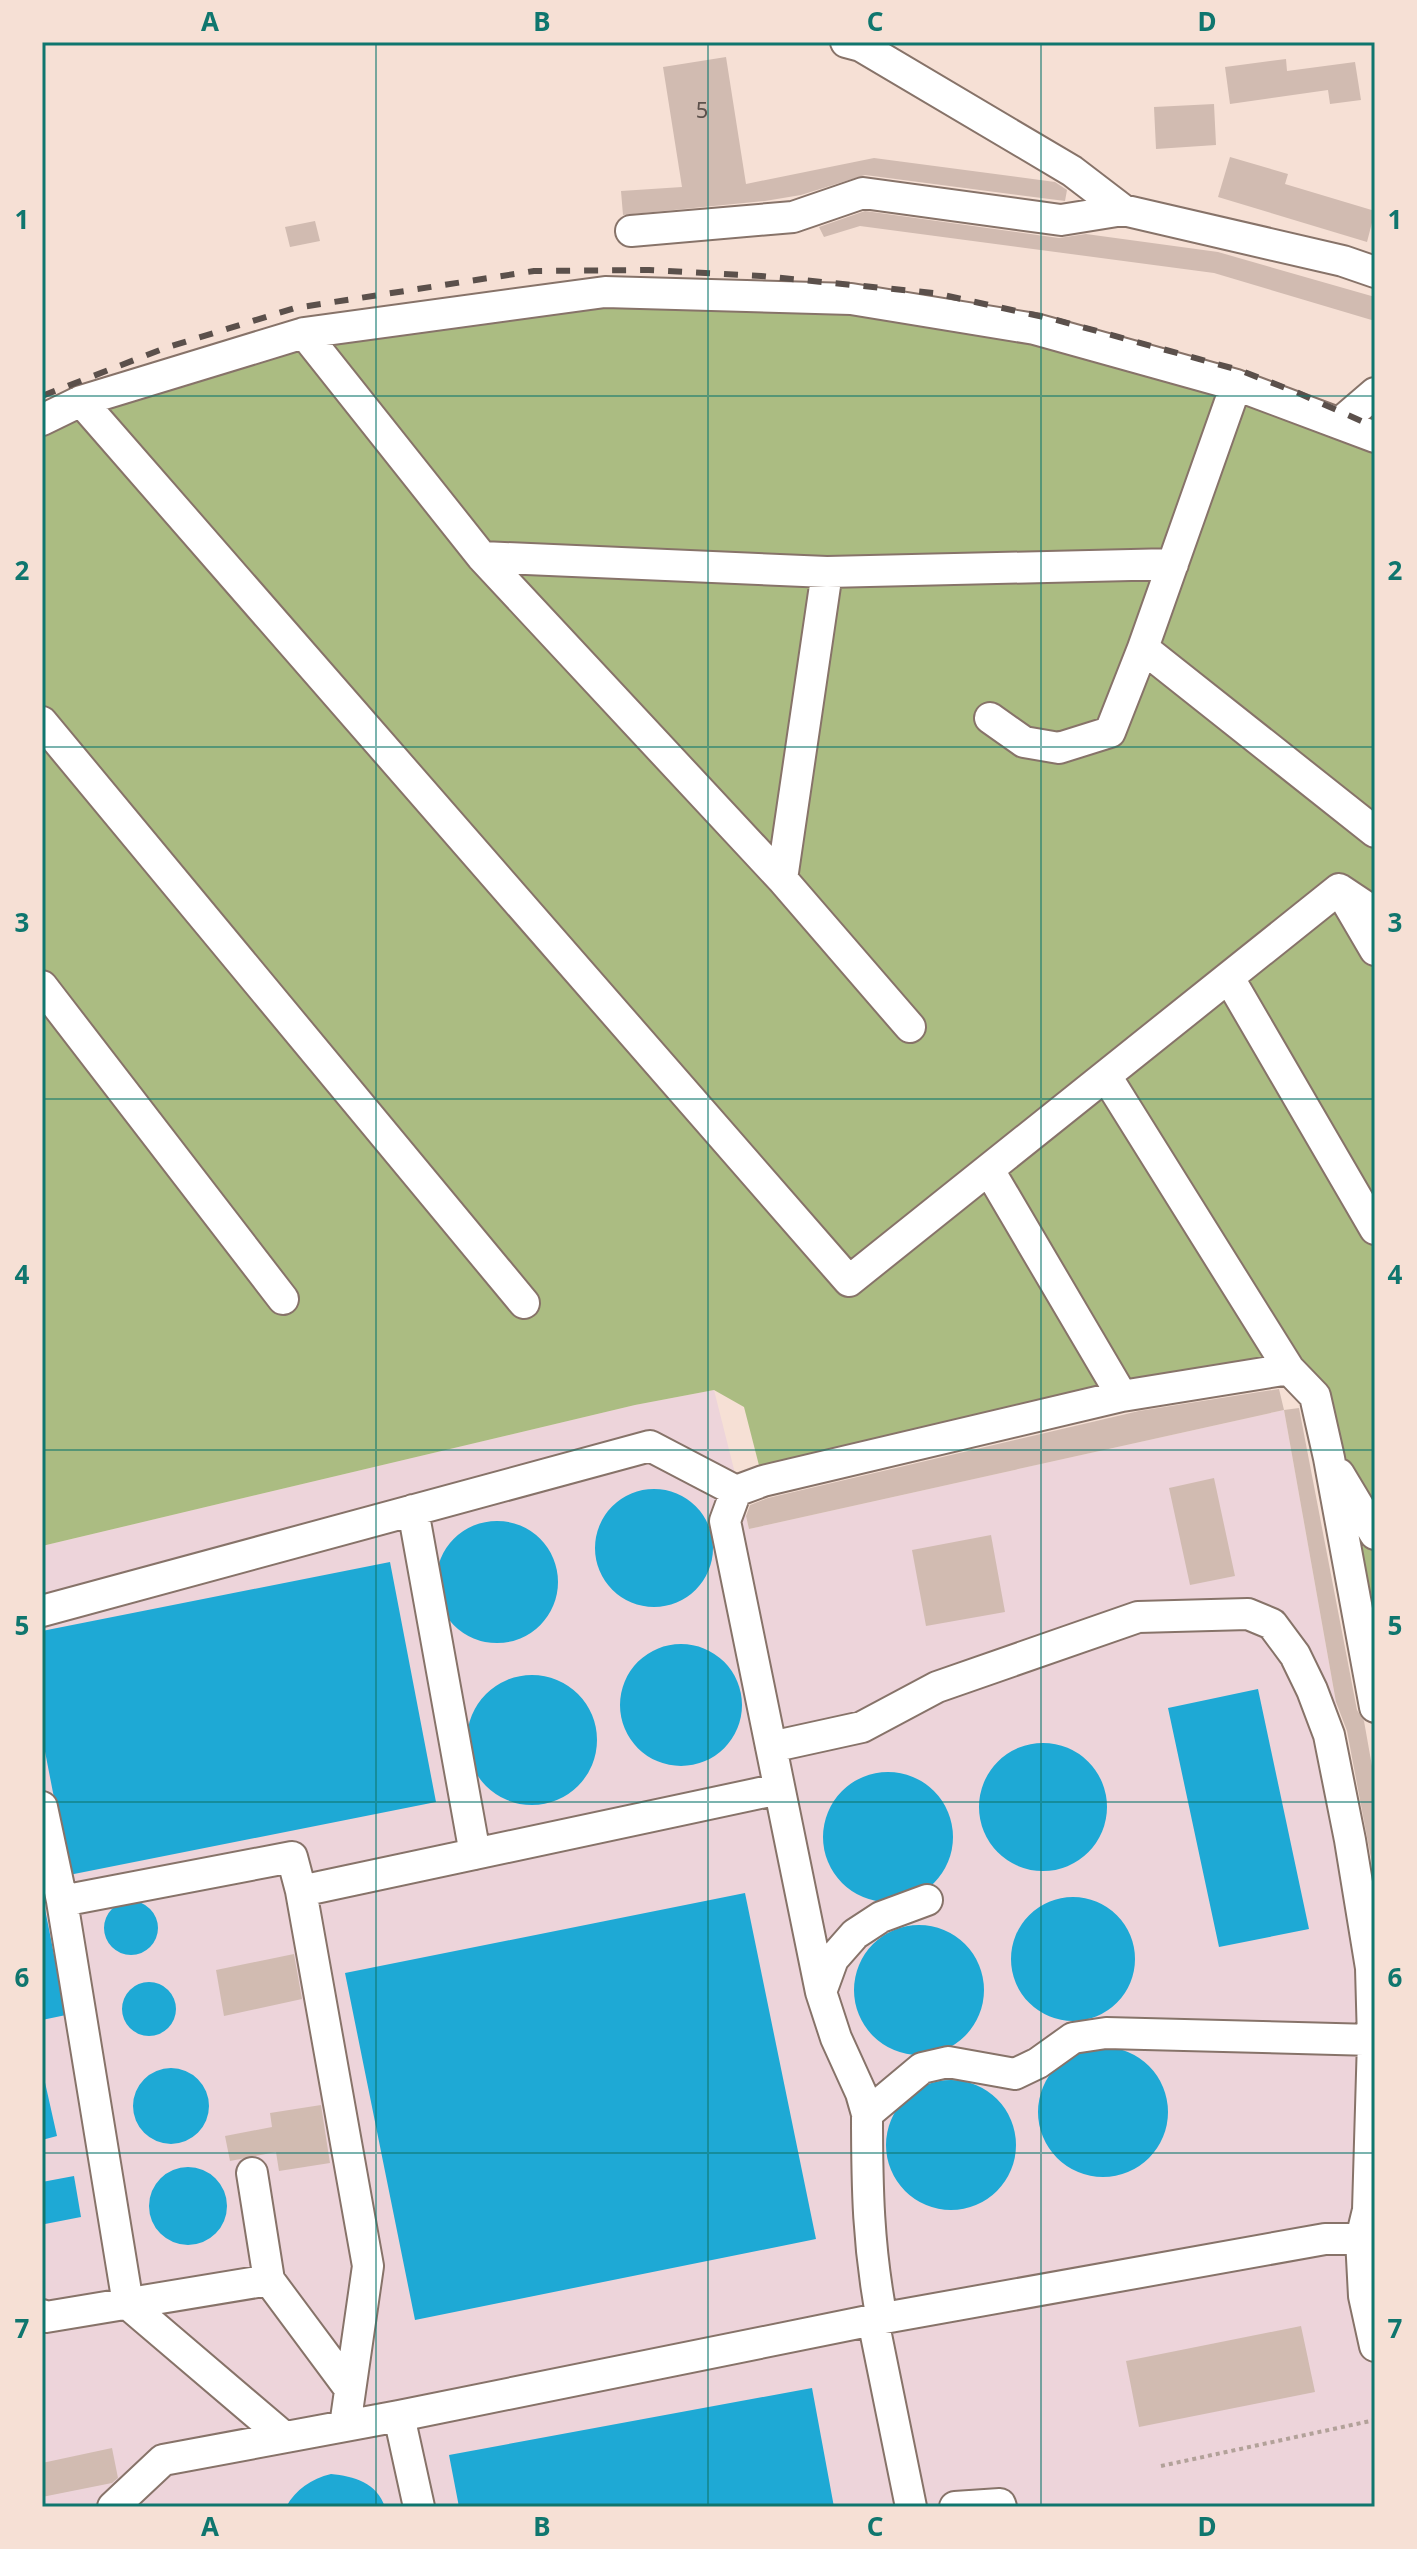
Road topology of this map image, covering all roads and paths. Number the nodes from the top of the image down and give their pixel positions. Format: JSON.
{"nodes":[{"id":1,"x":846,"y":42,"type":"edge"},
{"id":2,"x":1123,"y":210,"type":"junction"},
{"id":3,"x":631,"y":231,"type":"dead end"},
{"id":4,"x":1375,"y":272,"type":"edge"},
{"id":5,"x":304,"y":333,"type":"junction"},
{"id":6,"x":1236,"y":385,"type":"junction"},
{"id":7,"x":1375,"y":393,"type":"edge"},
{"id":8,"x":81,"y":401,"type":"junction"},
{"id":9,"x":42,"y":420,"type":"edge"},
{"id":10,"x":1340,"y":423,"type":"junction"},
{"id":11,"x":1375,"y":437,"type":"edge"},
{"id":12,"x":482,"y":557,"type":"junction"},
{"id":13,"x":1173,"y":564,"type":"junction"},
{"id":14,"x":827,"y":572,"type":"junction"},
{"id":15,"x":1143,"y":648,"type":"junction"},
{"id":16,"x":990,"y":718,"type":"dead end"},
{"id":17,"x":42,"y":722,"type":"edge"},
{"id":18,"x":1375,"y":832,"type":"edge"},
{"id":19,"x":782,"y":879,"type":"junction"},
{"id":20,"x":1339,"y":889,"type":"junction"},
{"id":21,"x":1375,"y":913,"type":"edge"},
{"id":22,"x":1375,"y":950,"type":"edge"},
{"id":23,"x":1229,"y":978,"type":"junction"},
{"id":24,"x":42,"y":986,"type":"edge"},
{"id":25,"x":910,"y":1027,"type":"dead end"},
{"id":26,"x":1106,"y":1076,"type":"junction"},
{"id":27,"x":989,"y":1170,"type":"junction"},
{"id":28,"x":1375,"y":1229,"type":"edge"},
{"id":29,"x":283,"y":1299,"type":"dead end"},
{"id":30,"x":524,"y":1303,"type":"dead end"},
{"id":31,"x":1289,"y":1369,"type":"junction"},
{"id":32,"x":1122,"y":1396,"type":"junction"},
{"id":33,"x":1329,"y":1458,"type":"junction"},
{"id":34,"x":736,"y":1491,"type":"junction"},
{"id":35,"x":413,"y":1510,"type":"junction"},
{"id":36,"x":1375,"y":1534,"type":"edge"},
{"id":37,"x":42,"y":1611,"type":"edge"},
{"id":38,"x":1375,"y":1707,"type":"edge"},
{"id":39,"x":771,"y":1747,"type":"junction"},
{"id":40,"x":779,"y":1789,"type":"junction"},
{"id":41,"x":42,"y":1807,"type":"edge"},
{"id":42,"x":475,"y":1854,"type":"junction"},
{"id":43,"x":301,"y":1891,"type":"junction"},
{"id":44,"x":927,"y":1900,"type":"dead end"},
{"id":45,"x":62,"y":1901,"type":"junction"},
{"id":46,"x":821,"y":1992,"type":"junction"},
{"id":47,"x":1373,"y":2040,"type":"edge"},
{"id":48,"x":867,"y":2114,"type":"junction"},
{"id":49,"x":252,"y":2173,"type":"dead end"},
{"id":50,"x":1361,"y":2239,"type":"junction"},
{"id":51,"x":269,"y":2280,"type":"junction"},
{"id":52,"x":128,"y":2304,"type":"junction"},
{"id":53,"x":42,"y":2315,"type":"edge"},
{"id":54,"x":878,"y":2320,"type":"junction"},
{"id":55,"x":1375,"y":2346,"type":"edge"},
{"id":56,"x":350,"y":2389,"type":"junction"},
{"id":57,"x":399,"y":2416,"type":"junction"},
{"id":58,"x":1375,"y":2420,"type":"edge"},
{"id":59,"x":345,"y":2426,"type":"junction"},
{"id":60,"x":284,"y":2437,"type":"junction"},
{"id":61,"x":1161,"y":2466,"type":"dead end"},
{"id":62,"x":113,"y":2507,"type":"edge"},
{"id":63,"x":419,"y":2507,"type":"edge"},
{"id":64,"x":911,"y":2507,"type":"edge"},
{"id":65,"x":955,"y":2507,"type":"edge"},
{"id":66,"x":1001,"y":2507,"type":"edge"}],
"edges":[{"from":1,"to":2,"type":"street"},
{"from":2,"to":3,"type":"street"},
{"from":2,"to":4,"type":"street"},
{"from":5,"to":6,"type":"street"},
{"from":5,"to":8,"type":"street"},
{"from":5,"to":12,"type":"street"},
{"from":6,"to":10,"type":"street"},
{"from":6,"to":13,"type":"street"},
{"from":7,"to":10,"type":"street"},
{"from":8,"to":9,"type":"street"},
{"from":8,"to":27,"type":"street"},
{"from":10,"to":11,"type":"street"},
{"from":12,"to":14,"type":"street"},
{"from":12,"to":19,"type":"street"},
{"from":13,"to":14,"type":"street"},
{"from":13,"to":15,"type":"street"},
{"from":14,"to":19,"type":"street"},
{"from":15,"to":16,"type":"street"},
{"from":15,"to":18,"type":"street"},
{"from":17,"to":30,"type":"street"},
{"from":19,"to":25,"type":"street"},
{"from":20,"to":21,"type":"street"},
{"from":20,"to":22,"type":"street"},
{"from":20,"to":23,"type":"street"},
{"from":23,"to":26,"type":"street"},
{"from":23,"to":28,"type":"street"},
{"from":24,"to":29,"type":"street"},
{"from":26,"to":27,"type":"street"},
{"from":26,"to":31,"type":"street"},
{"from":27,"to":32,"type":"street"},
{"from":31,"to":32,"type":"street"},
{"from":31,"to":33,"type":"street"},
{"from":32,"to":34,"type":"street"},
{"from":33,"to":36,"type":"street"},
{"from":33,"to":38,"type":"street"},
{"from":34,"to":35,"type":"street"},
{"from":34,"to":39,"type":"street"},
{"from":35,"to":37,"type":"street"},
{"from":35,"to":42,"type":"street"},
{"from":39,"to":40,"type":"street"},
{"from":39,"to":47,"type":"street"},
{"from":40,"to":42,"type":"street"},
{"from":40,"to":46,"type":"street"},
{"from":41,"to":45,"type":"street"},
{"from":42,"to":43,"type":"street"},
{"from":43,"to":45,"type":"street"},
{"from":43,"to":56,"type":"street"},
{"from":44,"to":46,"type":"street"},
{"from":45,"to":52,"type":"street"},
{"from":46,"to":48,"type":"street"},
{"from":47,"to":48,"type":"street"},
{"from":47,"to":50,"type":"street"},
{"from":48,"to":54,"type":"street"},
{"from":49,"to":51,"type":"street"},
{"from":50,"to":54,"type":"street"},
{"from":50,"to":55,"type":"street"},
{"from":51,"to":52,"type":"street"},
{"from":51,"to":56,"type":"street"},
{"from":52,"to":53,"type":"street"},
{"from":52,"to":60,"type":"street"},
{"from":54,"to":57,"type":"street"},
{"from":54,"to":64,"type":"street"},
{"from":56,"to":59,"type":"street"},
{"from":57,"to":59,"type":"street"},
{"from":57,"to":63,"type":"street"},
{"from":58,"to":61,"type":"path"},
{"from":59,"to":60,"type":"street"},
{"from":60,"to":62,"type":"street"},
{"from":65,"to":66,"type":"street"}]}
